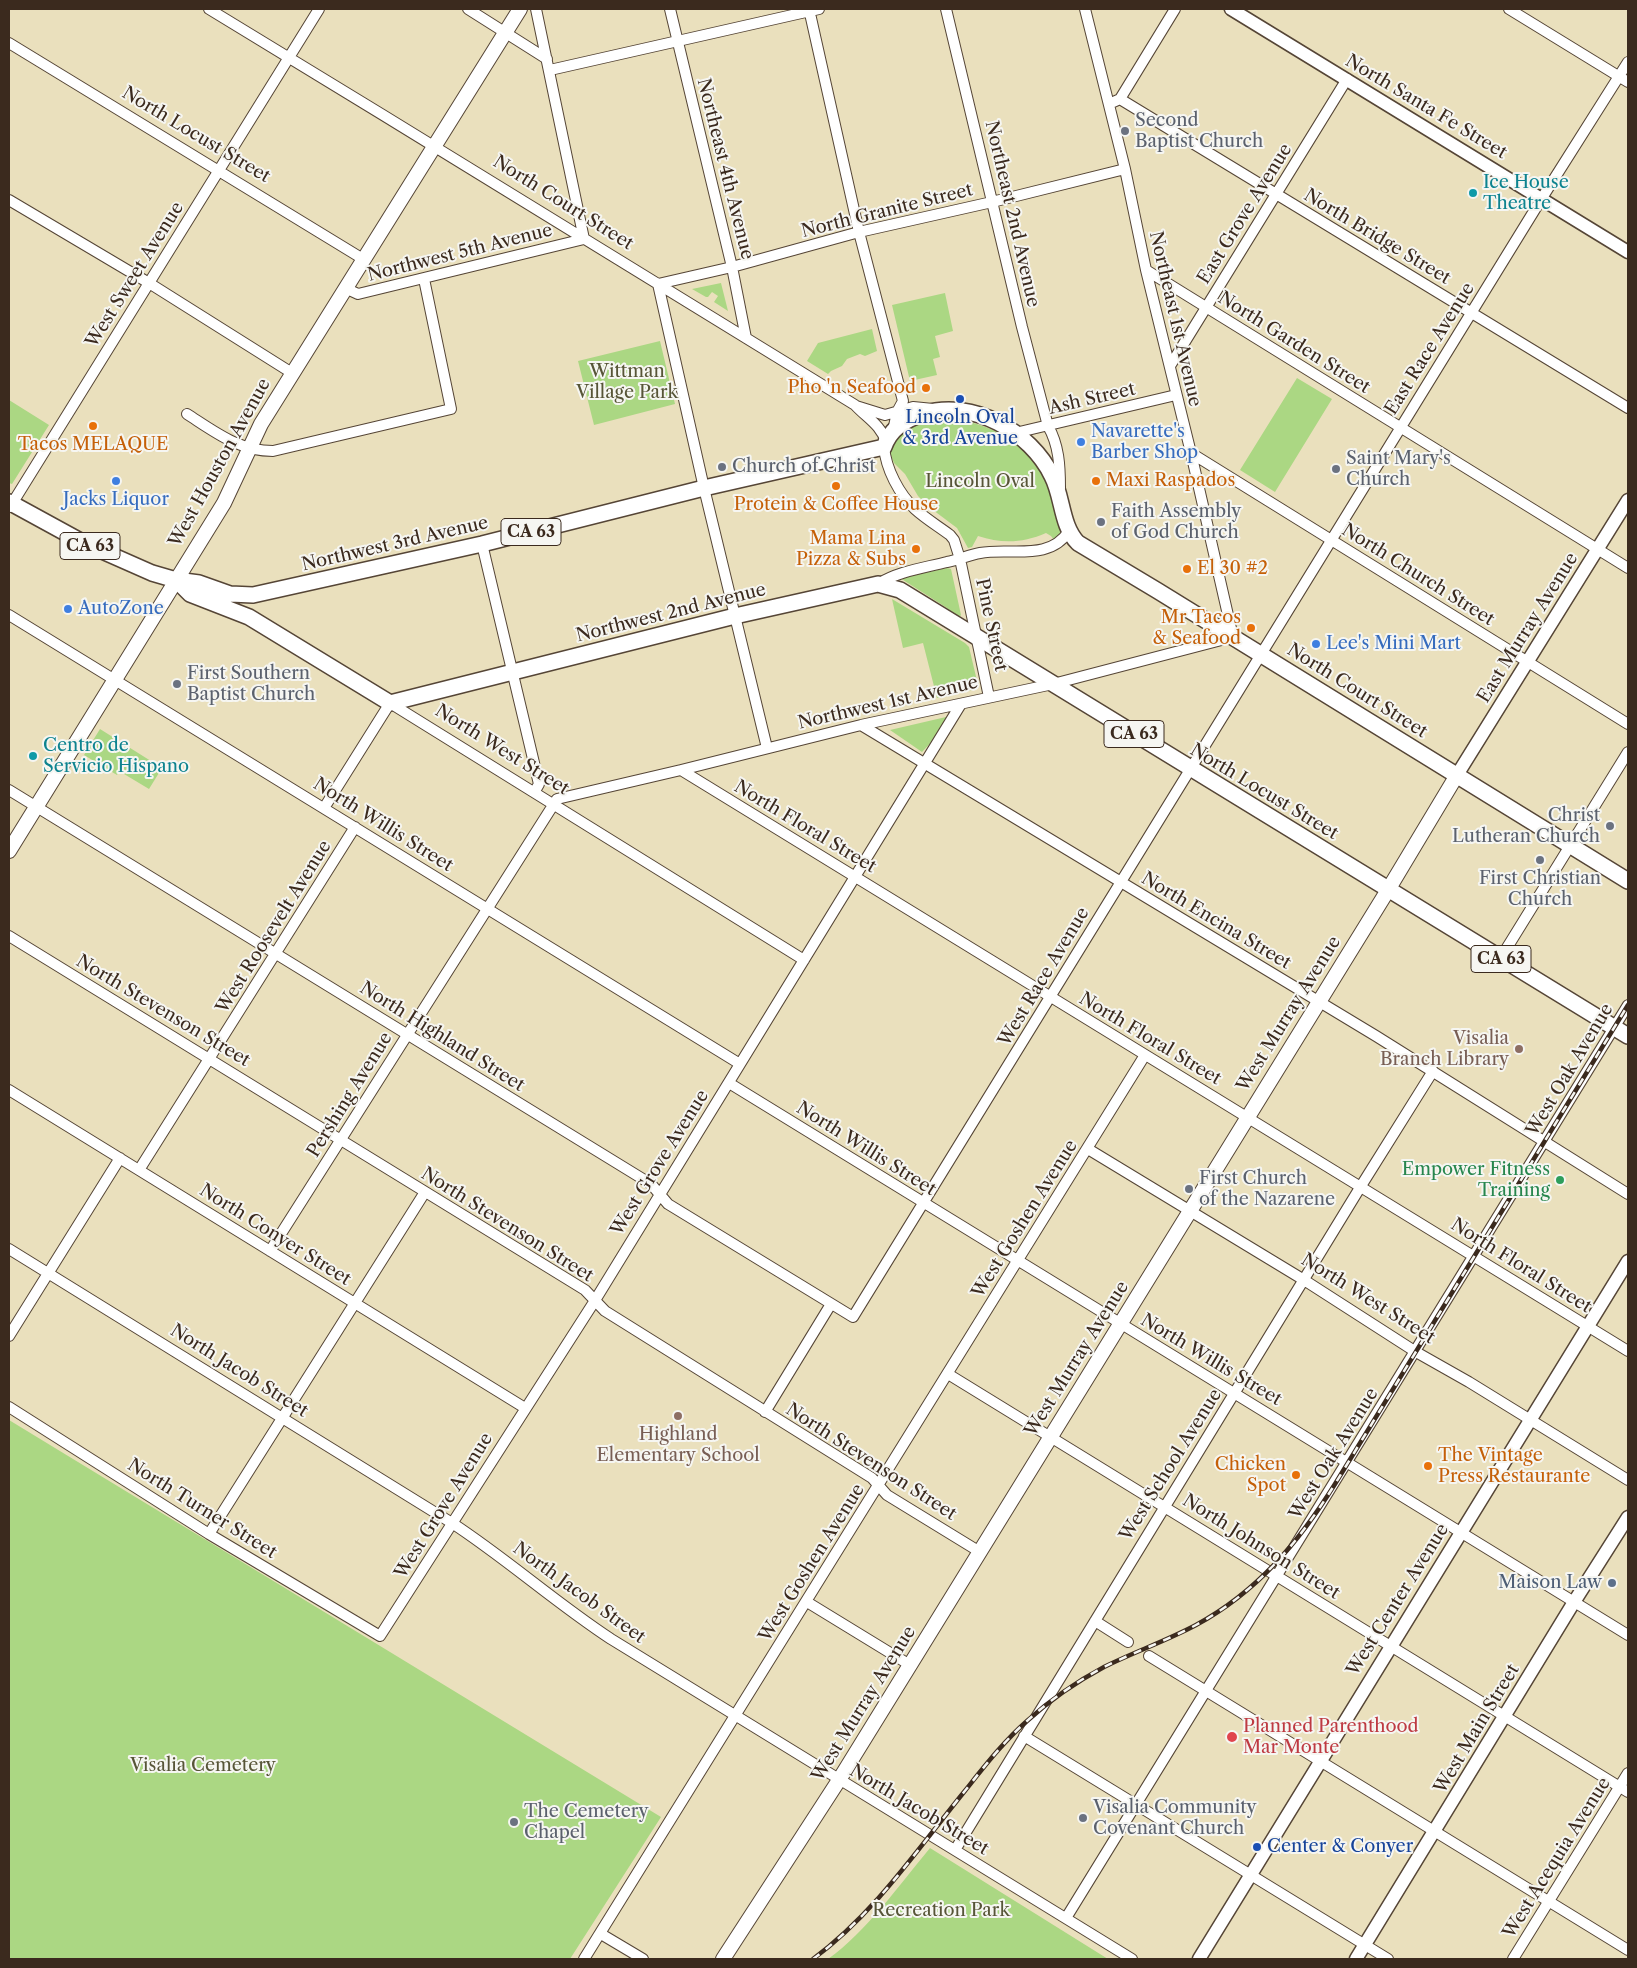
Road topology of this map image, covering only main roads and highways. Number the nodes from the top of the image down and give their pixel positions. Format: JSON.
{"nodes":[{"id":1,"x":520,"y":9,"type":"edge"},
{"id":2,"x":10,"y":505,"type":"edge"},
{"id":3,"x":1069,"y":531,"type":"joint"},
{"id":4,"x":176,"y":580,"type":"junction"},
{"id":5,"x":878,"y":584,"type":"joint"},
{"id":6,"x":254,"y":595,"type":"junction"},
{"id":7,"x":249,"y":617,"type":"junction"},
{"id":8,"x":390,"y":703,"type":"joint"},
{"id":9,"x":1457,"y":775,"type":"junction"},
{"id":10,"x":9,"y":851,"type":"edge"},
{"id":11,"x":1628,"y":881,"type":"edge"},
{"id":12,"x":1388,"y":890,"type":"junction"},
{"id":13,"x":1628,"y":1036,"type":"edge"},
{"id":14,"x":723,"y":1959,"type":"edge"}],
"edges":[{"from":1,"to":4,"type":"main road","name":"West Houston Avenue"},
{"from":2,"to":4,"type":"main road","number":"CA 63"},
{"from":3,"to":6,"type":"main road","name":"Northwest 3rd Avenue","number":"CA 63"},
{"from":3,"to":9,"type":"main road","name":"North Court Street"},
{"from":4,"to":6,"type":"main road","name":"Northwest 3rd Avenue","number":"CA 63"},
{"from":4,"to":7,"type":"main road","name":"North West Street","number":"CA 63"},
{"from":4,"to":10,"type":"main road","name":"West Houston Avenue"},
{"from":5,"to":8,"type":"main road","name":"Northwest 2nd Avenue","number":"CA 63"},
{"from":5,"to":12,"type":"main road","name":"North Locust Street","number":"CA 63"},
{"from":6,"to":7,"type":"main road"},
{"from":7,"to":8,"type":"main road","name":"North West Street","number":"CA 63"},
{"from":9,"to":11,"type":"main road","name":"North Court Street"},
{"from":9,"to":12,"type":"main road","name":"West Murray Avenue"},
{"from":12,"to":13,"type":"main road","name":"North Locust Street","number":"CA 63"},
{"from":12,"to":14,"type":"main road","name":"West Murray Avenue"}]}
